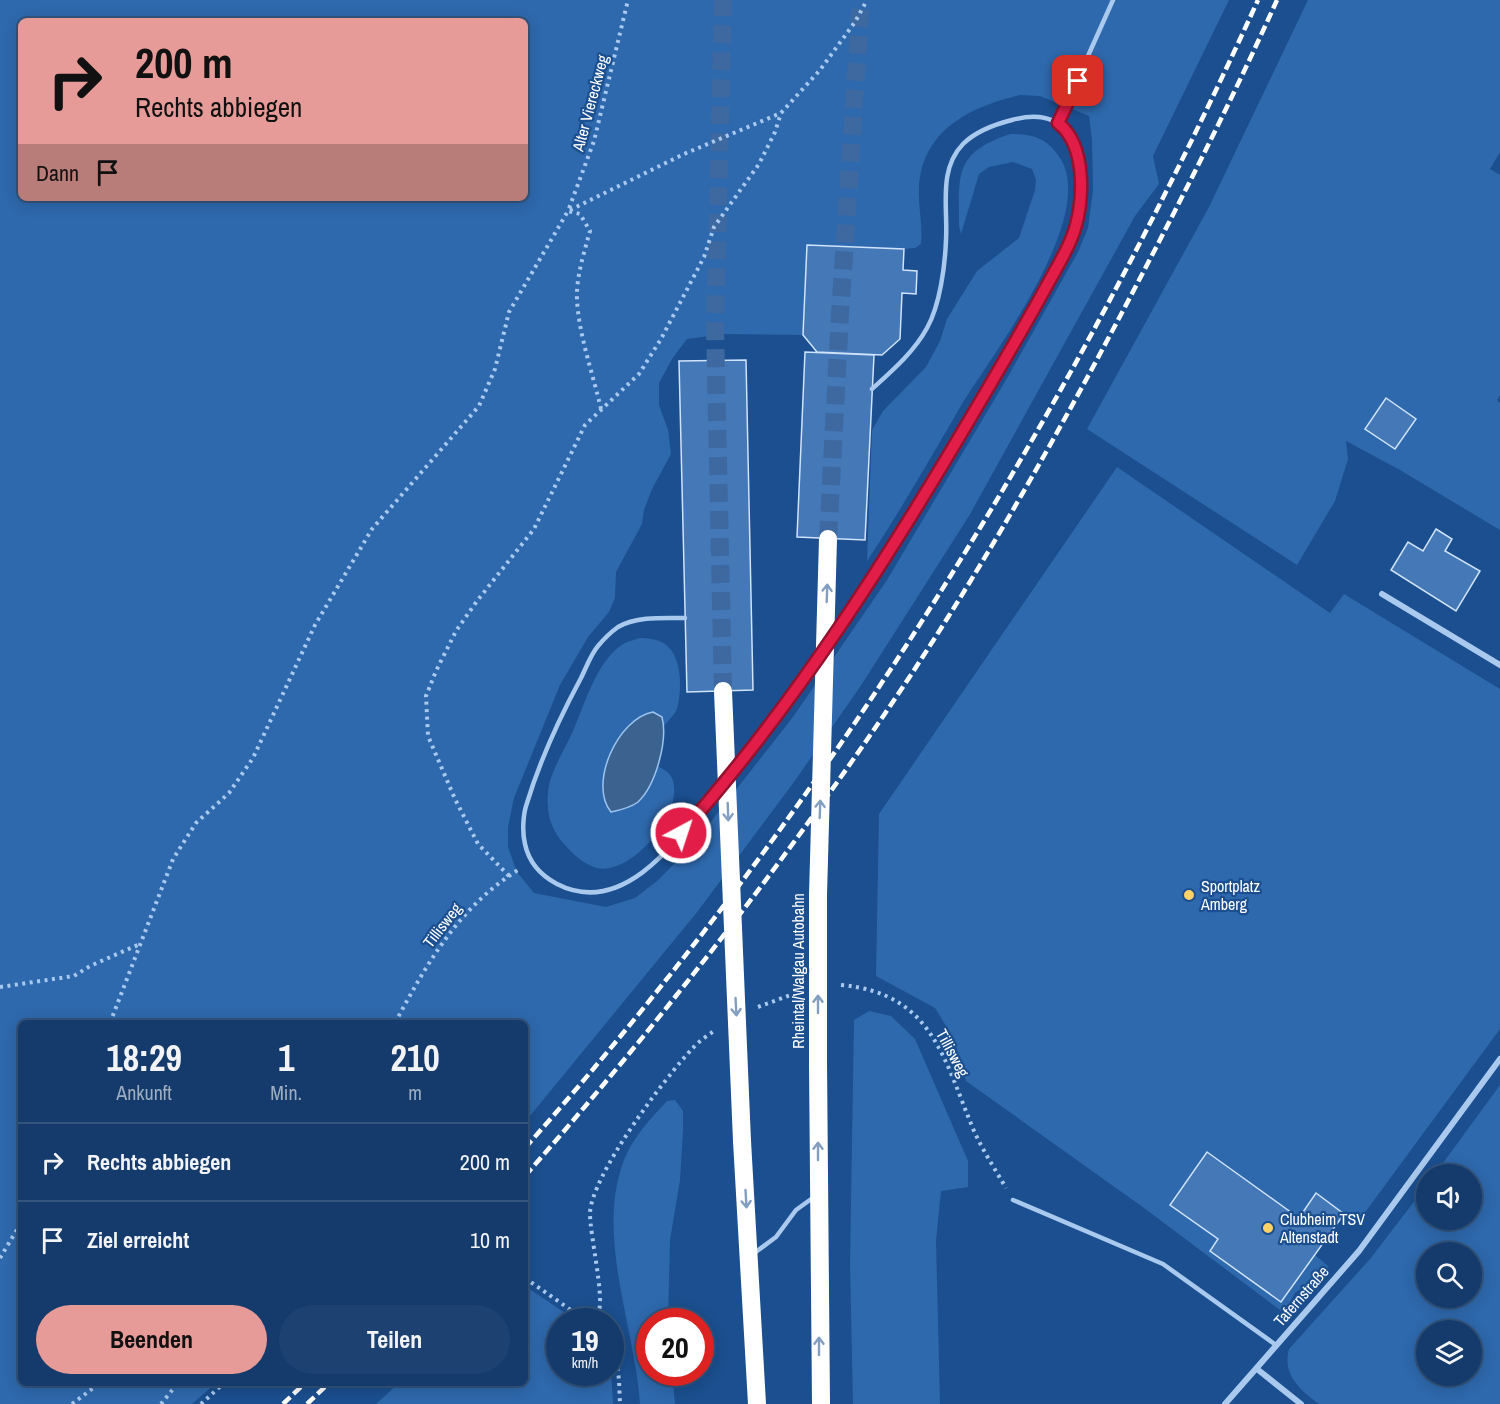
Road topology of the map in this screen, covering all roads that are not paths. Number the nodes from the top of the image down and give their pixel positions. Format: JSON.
{"nodes":[{"id":1,"x":1113,"y":0,"type":"edge"},
{"id":2,"x":1058,"y":123,"type":"junction"},
{"id":3,"x":872,"y":388,"type":"dead end"},
{"id":4,"x":828,"y":539,"type":"tunnel mouth"},
{"id":5,"x":1382,"y":594,"type":"dead end"},
{"id":6,"x":685,"y":618,"type":"dead end"},
{"id":7,"x":1500,"y":665,"type":"edge"},
{"id":8,"x":723,"y":691,"type":"tunnel mouth"},
{"id":9,"x":1500,"y":1059,"type":"edge"},
{"id":10,"x":818,"y":1194,"type":"junction"},
{"id":11,"x":1013,"y":1200,"type":"road end"},
{"id":12,"x":749,"y":1257,"type":"junction"},
{"id":13,"x":1276,"y":1345,"type":"junction"},
{"id":14,"x":1257,"y":1369,"type":"junction"},
{"id":15,"x":757,"y":1404,"type":"edge"},
{"id":16,"x":821,"y":1404,"type":"edge"},
{"id":17,"x":1225,"y":1404,"type":"edge"},
{"id":18,"x":1301,"y":1404,"type":"edge"}],
"edges":[{"from":1,"to":2,"type":"lane"},
{"from":2,"to":3,"type":"lane"},
{"from":2,"to":6,"type":"lane"},
{"from":10,"to":4,"type":"highway","name":"Rheintal/Walgau Autobahn","one_way":true,"bridge":true},
{"from":5,"to":7,"type":"street"},
{"from":8,"to":12,"type":"highway","one_way":true,"bridge":true},
{"from":9,"to":13,"type":"street","name":"Tafernstraße"},
{"from":10,"to":12,"type":"lane"},
{"from":16,"to":10,"type":"highway","name":"Rheintal/Walgau Autobahn","one_way":true},
{"from":11,"to":13,"type":"lane"},
{"from":12,"to":15,"type":"highway"},
{"from":13,"to":14,"type":"street","name":"Tafernstraße"},
{"from":14,"to":17,"type":"street","name":"Tafernstraße"},
{"from":14,"to":18,"type":"street"}]}
